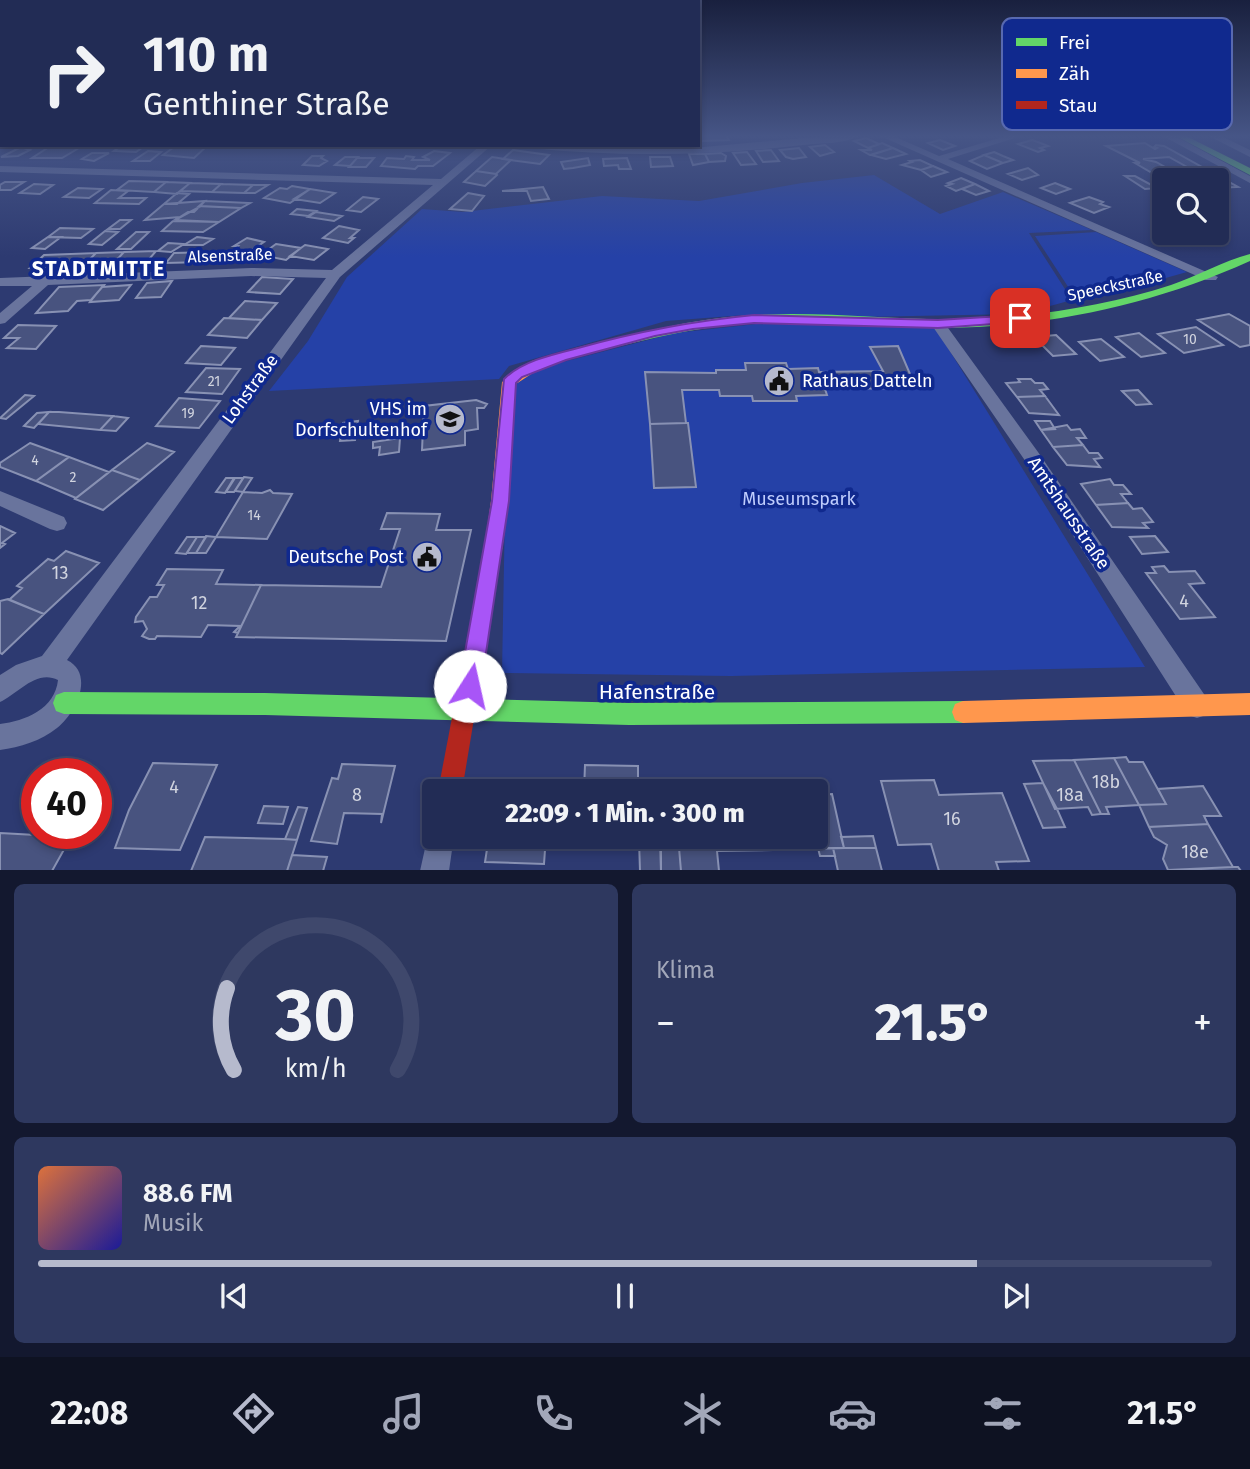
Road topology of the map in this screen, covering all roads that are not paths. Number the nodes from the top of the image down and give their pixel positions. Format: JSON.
{"nodes":[{"id":1,"x":244,"y":176,"type":"edge"},
{"id":2,"x":449,"y":176,"type":"edge"},
{"id":3,"x":978,"y":176,"type":"edge"},
{"id":4,"x":443,"y":181,"type":"junction"},
{"id":5,"x":1250,"y":257,"type":"edge"},
{"id":6,"x":335,"y":274,"type":"junction"},
{"id":7,"x":1212,"y":276,"type":"junction"},
{"id":8,"x":0,"y":282,"type":"edge"},
{"id":9,"x":44,"y":282,"type":"junction"},
{"id":10,"x":0,"y":320,"type":"edge"},
{"id":11,"x":938,"y":324,"type":"junction"},
{"id":12,"x":0,"y":498,"type":"edge"},
{"id":13,"x":57,"y":523,"type":"dead end"},
{"id":14,"x":49,"y":665,"type":"junction"},
{"id":15,"x":0,"y":690,"type":"edge"},
{"id":16,"x":64,"y":703,"type":"junction"},
{"id":17,"x":1250,"y":704,"type":"edge"},
{"id":18,"x":1197,"y":706,"type":"junction"},
{"id":19,"x":466,"y":711,"type":"junction"},
{"id":20,"x":0,"y":737,"type":"edge"},
{"id":21,"x":452,"y":779,"type":"edge"},
{"id":22,"x":438,"y":849,"type":"edge"},
{"id":23,"x":434,"y":870,"type":"edge"}],
"edges":[{"from":1,"to":4,"type":"street"},
{"from":2,"to":4,"type":"street","name":"Lohstraße"},
{"from":3,"to":7,"type":"street"},
{"from":4,"to":6,"type":"street","name":"Lohstraße"},
{"from":5,"to":7,"type":"street","name":"Speeckstraße"},
{"from":6,"to":9,"type":"street","name":"Alsenstraße"},
{"from":6,"to":14,"type":"street","name":"Lohstraße"},
{"from":7,"to":11,"type":"street","name":"Speeckstraße"},
{"from":8,"to":9,"type":"street","name":"Alsenstraße"},
{"from":9,"to":10,"type":"street"},
{"from":11,"to":18,"type":"street","name":"Amtshausstraße"},
{"from":11,"to":19,"type":"street","name":"Speeckstraße"},
{"from":12,"to":13,"type":"street"},
{"from":14,"to":15,"type":"street"},
{"from":14,"to":16,"type":"street"},
{"from":16,"to":19,"type":"street","name":"Hafenstraße"},
{"from":16,"to":20,"type":"street"},
{"from":17,"to":18,"type":"street","name":"Hafenstraße"},
{"from":18,"to":19,"type":"street","name":"Hafenstraße"},
{"from":19,"to":21,"type":"street","name":"Speeckstraße"},
{"from":22,"to":23,"type":"street"}]}
